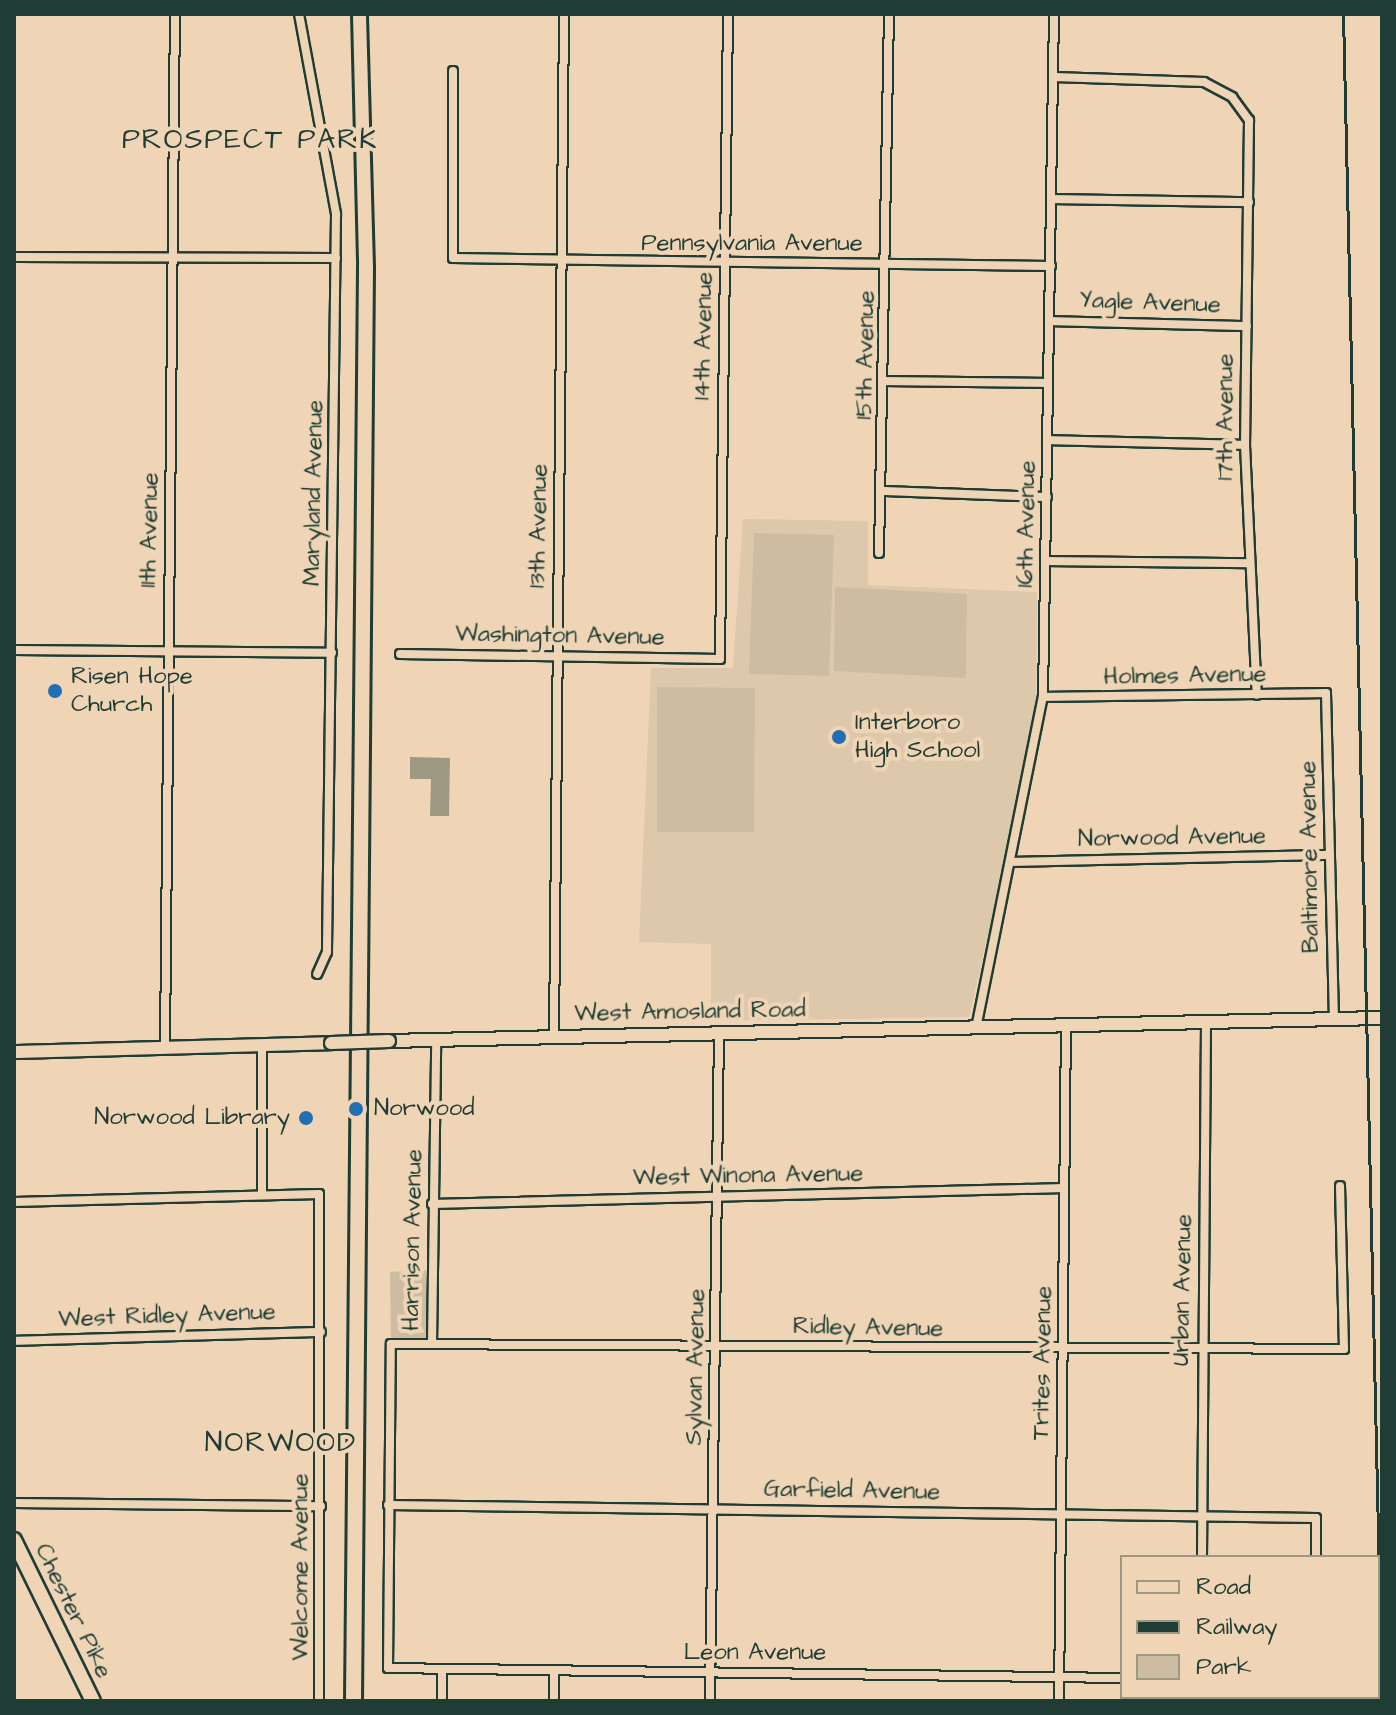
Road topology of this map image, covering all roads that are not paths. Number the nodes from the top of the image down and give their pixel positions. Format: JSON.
{"nodes":[{"id":1,"x":175,"y":14,"type":"edge"},
{"id":2,"x":299,"y":14,"type":"edge"},
{"id":3,"x":564,"y":14,"type":"edge"},
{"id":4,"x":728,"y":14,"type":"edge"},
{"id":5,"x":889,"y":14,"type":"edge"},
{"id":6,"x":1054,"y":14,"type":"edge"},
{"id":7,"x":453,"y":71,"type":"dead end"},
{"id":8,"x":1054,"y":77,"type":"junction"},
{"id":9,"x":1054,"y":199,"type":"junction"},
{"id":10,"x":1249,"y":202,"type":"junction"},
{"id":11,"x":173,"y":255,"type":"junction"},
{"id":12,"x":14,"y":257,"type":"edge"},
{"id":13,"x":336,"y":258,"type":"junction"},
{"id":14,"x":562,"y":262,"type":"junction"},
{"id":15,"x":888,"y":263,"type":"junction"},
{"id":16,"x":725,"y":266,"type":"junction"},
{"id":17,"x":1051,"y":266,"type":"junction"},
{"id":18,"x":1051,"y":321,"type":"junction"},
{"id":19,"x":1247,"y":326,"type":"junction"},
{"id":20,"x":886,"y":381,"type":"junction"},
{"id":21,"x":1048,"y":383,"type":"junction"},
{"id":22,"x":1047,"y":440,"type":"junction"},
{"id":23,"x":1245,"y":445,"type":"junction"},
{"id":24,"x":882,"y":491,"type":"junction"},
{"id":25,"x":1047,"y":497,"type":"junction"},
{"id":26,"x":879,"y":553,"type":"dead end"},
{"id":27,"x":1047,"y":561,"type":"junction"},
{"id":28,"x":1248,"y":563,"type":"junction"},
{"id":29,"x":14,"y":650,"type":"edge"},
{"id":30,"x":168,"y":653,"type":"junction"},
{"id":31,"x":332,"y":653,"type":"junction"},
{"id":32,"x":400,"y":654,"type":"dead end"},
{"id":33,"x":558,"y":656,"type":"junction"},
{"id":34,"x":720,"y":659,"type":"joint"},
{"id":35,"x":1326,"y":693,"type":"joint"},
{"id":36,"x":1257,"y":695,"type":"junction"},
{"id":37,"x":1043,"y":697,"type":"junction"},
{"id":38,"x":1330,"y":855,"type":"junction"},
{"id":39,"x":1014,"y":862,"type":"junction"},
{"id":40,"x":317,"y":974,"type":"dead end"},
{"id":41,"x":1382,"y":1018,"type":"edge"},
{"id":42,"x":1334,"y":1019,"type":"junction"},
{"id":43,"x":1206,"y":1022,"type":"junction"},
{"id":44,"x":1066,"y":1026,"type":"junction"},
{"id":45,"x":976,"y":1028,"type":"junction"},
{"id":46,"x":719,"y":1034,"type":"junction"},
{"id":47,"x":554,"y":1037,"type":"junction"},
{"id":48,"x":436,"y":1040,"type":"junction"},
{"id":49,"x":262,"y":1045,"type":"junction"},
{"id":50,"x":165,"y":1047,"type":"junction"},
{"id":51,"x":14,"y":1052,"type":"edge"},
{"id":52,"x":1340,"y":1186,"type":"dead end"},
{"id":53,"x":1064,"y":1188,"type":"junction"},
{"id":54,"x":262,"y":1195,"type":"junction"},
{"id":55,"x":721,"y":1196,"type":"junction"},
{"id":56,"x":14,"y":1202,"type":"edge"},
{"id":57,"x":432,"y":1204,"type":"junction"},
{"id":58,"x":321,"y":1332,"type":"junction"},
{"id":59,"x":14,"y":1341,"type":"edge"},
{"id":60,"x":391,"y":1344,"type":"joint"},
{"id":61,"x":432,"y":1344,"type":"junction"},
{"id":62,"x":715,"y":1347,"type":"junction"},
{"id":63,"x":1063,"y":1350,"type":"junction"},
{"id":64,"x":1202,"y":1354,"type":"junction"},
{"id":65,"x":14,"y":1503,"type":"edge"},
{"id":66,"x":388,"y":1505,"type":"junction"},
{"id":67,"x":321,"y":1506,"type":"junction"},
{"id":68,"x":713,"y":1509,"type":"junction"},
{"id":69,"x":1061,"y":1513,"type":"junction"},
{"id":70,"x":1202,"y":1519,"type":"junction"},
{"id":71,"x":14,"y":1540,"type":"edge"},
{"id":72,"x":1202,"y":1555,"type":"edge"},
{"id":73,"x":1316,"y":1555,"type":"edge"},
{"id":74,"x":388,"y":1668,"type":"joint"},
{"id":75,"x":442,"y":1669,"type":"junction"},
{"id":76,"x":554,"y":1671,"type":"junction"},
{"id":77,"x":709,"y":1672,"type":"junction"},
{"id":78,"x":1060,"y":1675,"type":"junction"},
{"id":79,"x":1120,"y":1678,"type":"edge"},
{"id":80,"x":93,"y":1701,"type":"edge"},
{"id":81,"x":319,"y":1701,"type":"edge"},
{"id":82,"x":442,"y":1701,"type":"edge"},
{"id":83,"x":554,"y":1701,"type":"edge"},
{"id":84,"x":710,"y":1701,"type":"edge"},
{"id":85,"x":1059,"y":1701,"type":"edge"}],
"edges":[{"from":1,"to":11,"type":"street","name":"11th Avenue"},
{"from":2,"to":13,"type":"street","name":"Maryland Avenue"},
{"from":3,"to":14,"type":"street","name":"13th Avenue"},
{"from":4,"to":16,"type":"street","name":"14th Avenue"},
{"from":5,"to":15,"type":"street","name":"15th Avenue"},
{"from":6,"to":8,"type":"street","name":"16th Avenue"},
{"from":7,"to":14,"type":"street","name":"Pennsylvania Avenue"},
{"from":8,"to":9,"type":"street","name":"16th Avenue"},
{"from":8,"to":10,"type":"street","name":"17th Avenue"},
{"from":9,"to":10,"type":"street"},
{"from":9,"to":17,"type":"street","name":"16th Avenue"},
{"from":10,"to":19,"type":"street","name":"17th Avenue"},
{"from":11,"to":12,"type":"street"},
{"from":11,"to":13,"type":"street"},
{"from":11,"to":30,"type":"street","name":"11th Avenue"},
{"from":13,"to":31,"type":"street","name":"Maryland Avenue"},
{"from":14,"to":16,"type":"street","name":"Pennsylvania Avenue"},
{"from":14,"to":33,"type":"street","name":"13th Avenue"},
{"from":15,"to":16,"type":"street","name":"Pennsylvania Avenue"},
{"from":15,"to":17,"type":"street","name":"Pennsylvania Avenue"},
{"from":15,"to":20,"type":"street","name":"15th Avenue"},
{"from":16,"to":34,"type":"street","name":"14th Avenue"},
{"from":17,"to":18,"type":"street","name":"16th Avenue"},
{"from":18,"to":19,"type":"street","name":"Yagle Avenue"},
{"from":18,"to":21,"type":"street","name":"16th Avenue"},
{"from":19,"to":23,"type":"street","name":"17th Avenue"},
{"from":20,"to":21,"type":"street"},
{"from":20,"to":24,"type":"street","name":"15th Avenue"},
{"from":21,"to":22,"type":"street","name":"16th Avenue"},
{"from":22,"to":23,"type":"street"},
{"from":22,"to":25,"type":"street","name":"16th Avenue"},
{"from":23,"to":28,"type":"street","name":"17th Avenue"},
{"from":24,"to":25,"type":"street"},
{"from":24,"to":26,"type":"street","name":"15th Avenue"},
{"from":25,"to":27,"type":"street","name":"16th Avenue"},
{"from":27,"to":28,"type":"street"},
{"from":27,"to":37,"type":"street","name":"16th Avenue"},
{"from":28,"to":36,"type":"street","name":"17th Avenue"},
{"from":29,"to":30,"type":"street"},
{"from":30,"to":31,"type":"street"},
{"from":30,"to":50,"type":"street","name":"11th Avenue"},
{"from":31,"to":40,"type":"street","name":"Maryland Avenue"},
{"from":32,"to":33,"type":"street","name":"Washington Avenue"},
{"from":33,"to":34,"type":"street","name":"Washington Avenue"},
{"from":33,"to":47,"type":"street","name":"13th Avenue"},
{"from":35,"to":36,"type":"street","name":"Holmes Avenue"},
{"from":35,"to":38,"type":"street","name":"Baltimore Avenue"},
{"from":36,"to":37,"type":"street","name":"Holmes Avenue"},
{"from":37,"to":39,"type":"street","name":"16th Avenue"},
{"from":38,"to":39,"type":"street","name":"Norwood Avenue"},
{"from":38,"to":42,"type":"street","name":"Baltimore Avenue"},
{"from":39,"to":45,"type":"street","name":"16th Avenue"},
{"from":41,"to":42,"type":"street","name":"West Amosland Road"},
{"from":42,"to":43,"type":"street","name":"West Amosland Road"},
{"from":43,"to":44,"type":"street","name":"West Amosland Road"},
{"from":43,"to":64,"type":"street","name":"Urban Avenue"},
{"from":44,"to":45,"type":"street","name":"West Amosland Road"},
{"from":44,"to":53,"type":"street","name":"Trites Avenue"},
{"from":45,"to":46,"type":"street","name":"West Amosland Road"},
{"from":46,"to":47,"type":"street","name":"West Amosland Road"},
{"from":46,"to":55,"type":"street","name":"Sylvan Avenue"},
{"from":47,"to":48,"type":"street","name":"West Amosland Road"},
{"from":48,"to":49,"type":"street","name":"West Amosland Road","bridge":true},
{"from":48,"to":57,"type":"street","name":"Harrison Avenue"},
{"from":49,"to":50,"type":"street","name":"West Amosland Road"},
{"from":49,"to":54,"type":"street"},
{"from":50,"to":51,"type":"street","name":"West Amosland Road"},
{"from":52,"to":64,"type":"street","name":"Ridley Avenue"},
{"from":53,"to":55,"type":"street","name":"West Winona Avenue"},
{"from":53,"to":63,"type":"street","name":"Trites Avenue"},
{"from":54,"to":56,"type":"street"},
{"from":54,"to":58,"type":"street","name":"Welcome Avenue"},
{"from":55,"to":57,"type":"street","name":"West Winona Avenue"},
{"from":55,"to":62,"type":"street","name":"Sylvan Avenue"},
{"from":57,"to":61,"type":"street","name":"Harrison Avenue"},
{"from":58,"to":59,"type":"street","name":"West Ridley Avenue"},
{"from":58,"to":67,"type":"street","name":"Welcome Avenue"},
{"from":60,"to":61,"type":"street","name":"Ridley Avenue"},
{"from":60,"to":66,"type":"street","name":"Harrison Avenue"},
{"from":61,"to":62,"type":"street","name":"Ridley Avenue"},
{"from":62,"to":63,"type":"street","name":"Ridley Avenue"},
{"from":62,"to":68,"type":"street","name":"Sylvan Avenue"},
{"from":63,"to":64,"type":"street","name":"Ridley Avenue"},
{"from":63,"to":69,"type":"street","name":"Trites Avenue"},
{"from":64,"to":70,"type":"street","name":"Urban Avenue"},
{"from":65,"to":67,"type":"street"},
{"from":66,"to":68,"type":"street","name":"Garfield Avenue"},
{"from":66,"to":74,"type":"street","name":"Harrison Avenue"},
{"from":67,"to":81,"type":"street","name":"Welcome Avenue"},
{"from":68,"to":69,"type":"street","name":"Garfield Avenue"},
{"from":68,"to":77,"type":"street","name":"Sylvan Avenue"},
{"from":69,"to":70,"type":"street","name":"Garfield Avenue"},
{"from":69,"to":78,"type":"street","name":"Trites Avenue"},
{"from":70,"to":72,"type":"street","name":"Urban Avenue"},
{"from":70,"to":73,"type":"street","name":"Garfield Avenue"},
{"from":71,"to":80,"type":"main road","name":"Chester Pike"},
{"from":74,"to":75,"type":"street","name":"Leon Avenue"},
{"from":75,"to":76,"type":"street","name":"Leon Avenue"},
{"from":75,"to":82,"type":"street"},
{"from":76,"to":77,"type":"street","name":"Leon Avenue"},
{"from":76,"to":83,"type":"street"},
{"from":77,"to":78,"type":"street","name":"Leon Avenue"},
{"from":77,"to":84,"type":"street","name":"Sylvan Avenue"},
{"from":78,"to":79,"type":"street","name":"Leon Avenue"},
{"from":78,"to":85,"type":"street","name":"Trites Avenue"}]}
